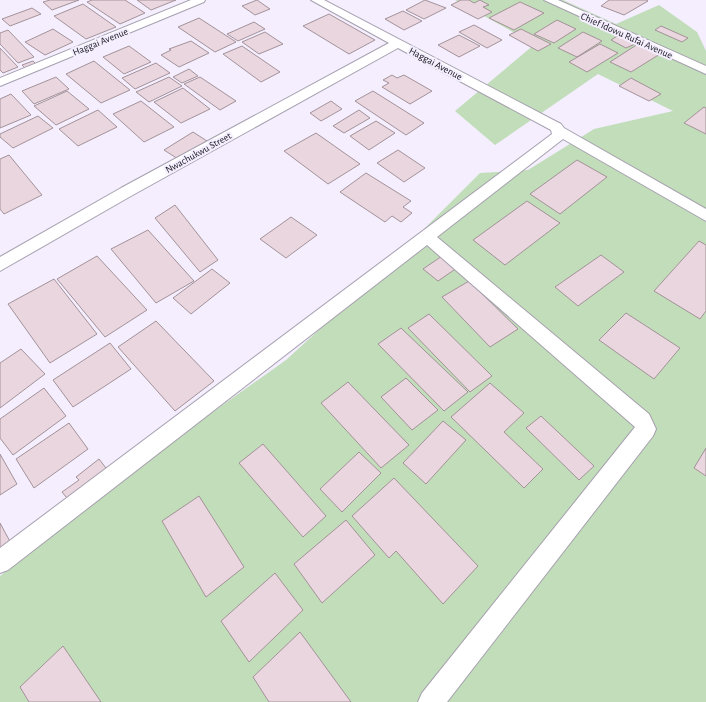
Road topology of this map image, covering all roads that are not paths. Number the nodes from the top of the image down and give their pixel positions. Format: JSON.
{"nodes":[{"id":1,"x":200,"y":0,"type":"edge"},
{"id":2,"x":316,"y":0,"type":"edge"},
{"id":3,"x":549,"y":0,"type":"edge"},
{"id":4,"x":398,"y":43,"type":"junction"},
{"id":5,"x":706,"y":70,"type":"edge"},
{"id":6,"x":0,"y":82,"type":"edge"},
{"id":7,"x":558,"y":129,"type":"junction"},
{"id":8,"x":706,"y":216,"type":"edge"},
{"id":9,"x":426,"y":236,"type":"junction"},
{"id":10,"x":0,"y":265,"type":"edge"},
{"id":11,"x":0,"y":562,"type":"edge"},
{"id":12,"x":431,"y":702,"type":"edge"}],
"edges":[{"from":1,"to":6,"type":"street","name":"Haggai Avenue"},
{"from":2,"to":4,"type":"street","name":"Haggai Avenue"},
{"from":3,"to":5,"type":"street","name":"Chief Idowu Rufai Avenue"},
{"from":4,"to":7,"type":"street","name":"Haggai Avenue"},
{"from":4,"to":10,"type":"street","name":"Nwachukwu Street"},
{"from":7,"to":8,"type":"street","name":"Haggai Avenue"},
{"from":7,"to":9,"type":"street"},
{"from":9,"to":11,"type":"street"},
{"from":9,"to":12,"type":"street"}]}
